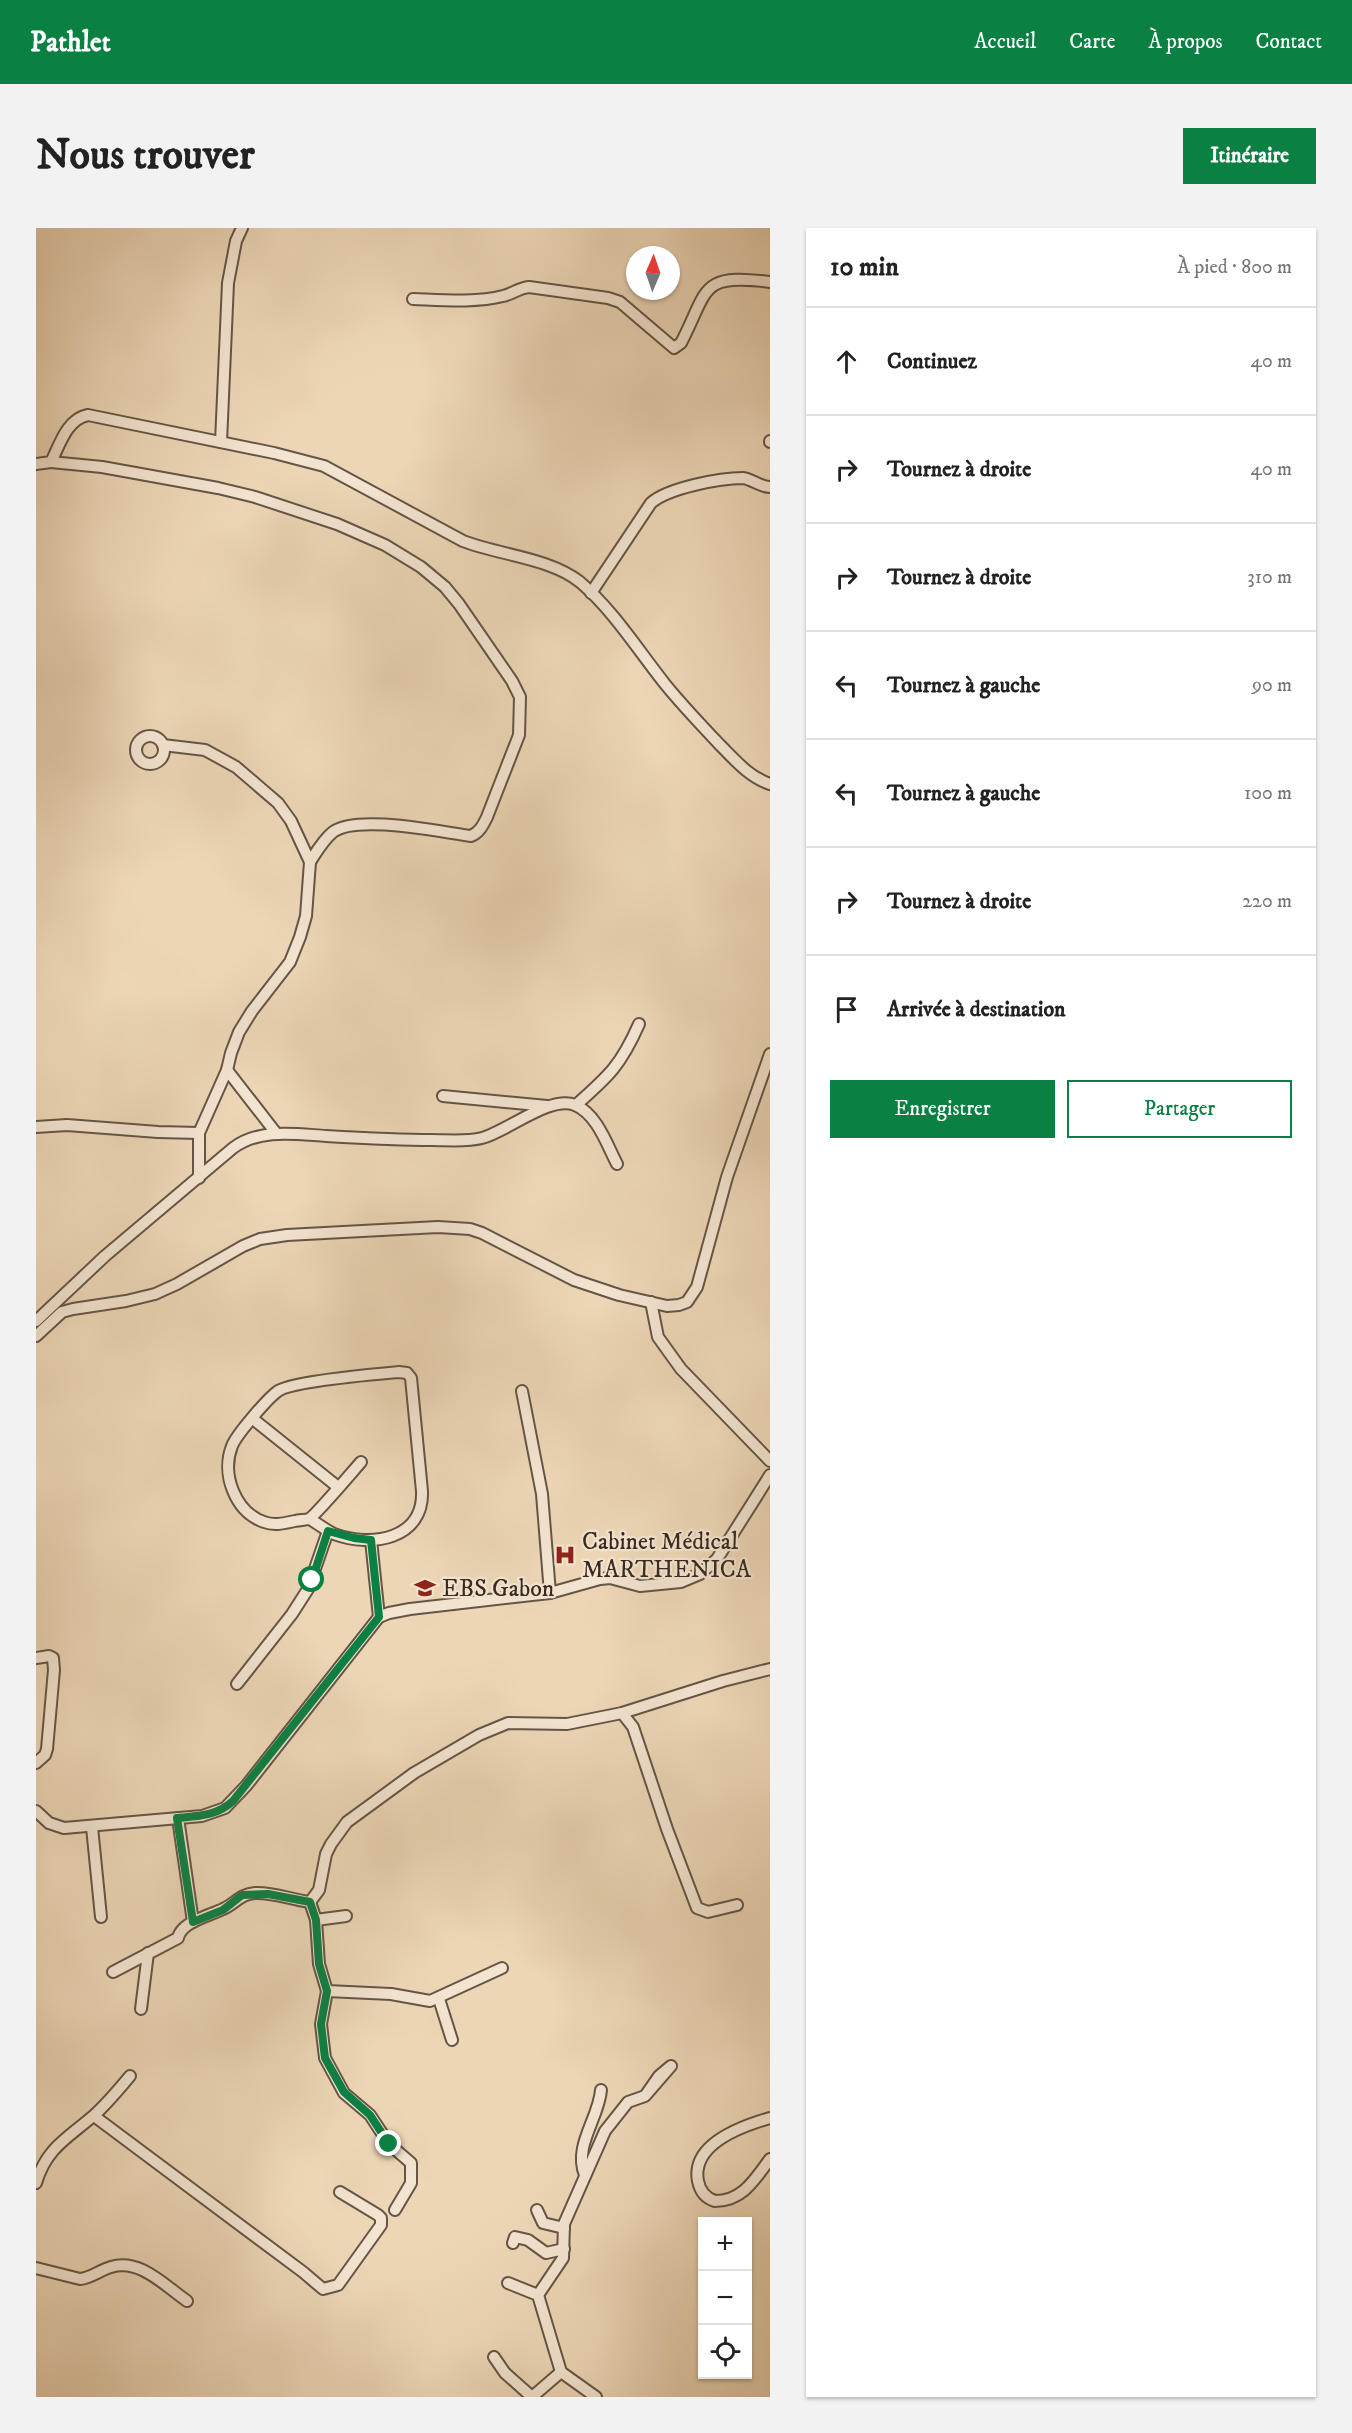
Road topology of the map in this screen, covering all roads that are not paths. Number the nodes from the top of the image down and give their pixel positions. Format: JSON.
{"nodes":[{"id":1,"x":242,"y":228,"type":"edge"},
{"id":2,"x":770,"y":282,"type":"edge"},
{"id":3,"x":413,"y":300,"type":"dead end"},
{"id":4,"x":221,"y":442,"type":"junction"},
{"id":5,"x":51,"y":462,"type":"junction"},
{"id":6,"x":36,"y":464,"type":"edge"},
{"id":7,"x":770,"y":487,"type":"edge"},
{"id":8,"x":591,"y":592,"type":"junction"},
{"id":9,"x":163,"y":745,"type":"dead end"},
{"id":10,"x":770,"y":784,"type":"edge"},
{"id":11,"x":310,"y":862,"type":"junction"},
{"id":12,"x":639,"y":1024,"type":"dead end"},
{"id":13,"x":770,"y":1054,"type":"edge"},
{"id":14,"x":227,"y":1070,"type":"junction"},
{"id":15,"x":443,"y":1096,"type":"dead end"},
{"id":16,"x":576,"y":1105,"type":"junction"},
{"id":17,"x":548,"y":1106,"type":"junction"},
{"id":18,"x":36,"y":1127,"type":"edge"},
{"id":19,"x":199,"y":1133,"type":"junction"},
{"id":20,"x":276,"y":1133,"type":"junction"},
{"id":21,"x":617,"y":1164,"type":"dead end"},
{"id":22,"x":198,"y":1179,"type":"junction"},
{"id":23,"x":651,"y":1302,"type":"junction"},
{"id":24,"x":36,"y":1321,"type":"edge"},
{"id":25,"x":36,"y":1336,"type":"edge"},
{"id":26,"x":522,"y":1391,"type":"dead end"},
{"id":27,"x":253,"y":1419,"type":"junction"},
{"id":28,"x":770,"y":1461,"type":"edge"},
{"id":29,"x":361,"y":1462,"type":"dead end"},
{"id":30,"x":770,"y":1475,"type":"edge"},
{"id":31,"x":338,"y":1487,"type":"junction"},
{"id":32,"x":310,"y":1519,"type":"junction"},
{"id":33,"x":328,"y":1531,"type":"junction"},
{"id":34,"x":371,"y":1540,"type":"junction"},
{"id":35,"x":550,"y":1593,"type":"junction"},
{"id":36,"x":379,"y":1617,"type":"junction"},
{"id":37,"x":36,"y":1658,"type":"edge"},
{"id":38,"x":770,"y":1669,"type":"edge"},
{"id":39,"x":237,"y":1684,"type":"dead end"},
{"id":40,"x":622,"y":1713,"type":"junction"},
{"id":41,"x":36,"y":1764,"type":"edge"},
{"id":42,"x":36,"y":1811,"type":"edge"},
{"id":43,"x":177,"y":1818,"type":"junction"},
{"id":44,"x":92,"y":1827,"type":"junction"},
{"id":45,"x":310,"y":1902,"type":"junction"},
{"id":46,"x":738,"y":1905,"type":"dead end"},
{"id":47,"x":346,"y":1916,"type":"dead end"},
{"id":48,"x":101,"y":1917,"type":"dead end"},
{"id":49,"x":316,"y":1920,"type":"junction"},
{"id":50,"x":193,"y":1922,"type":"junction"},
{"id":51,"x":148,"y":1953,"type":"junction"},
{"id":52,"x":502,"y":1968,"type":"dead end"},
{"id":53,"x":113,"y":1972,"type":"dead end"},
{"id":54,"x":327,"y":1991,"type":"junction"},
{"id":55,"x":439,"y":1999,"type":"junction"},
{"id":56,"x":141,"y":2009,"type":"dead end"},
{"id":57,"x":453,"y":2040,"type":"dead end"},
{"id":58,"x":130,"y":2076,"type":"dead end"},
{"id":59,"x":601,"y":2090,"type":"dead end"},
{"id":60,"x":645,"y":2096,"type":"dead end"},
{"id":61,"x":93,"y":2116,"type":"junction"},
{"id":62,"x":770,"y":2118,"type":"edge"},
{"id":63,"x":770,"y":2160,"type":"edge"},
{"id":64,"x":585,"y":2175,"type":"junction"},
{"id":65,"x":36,"y":2183,"type":"edge"},
{"id":66,"x":340,"y":2192,"type":"dead end"},
{"id":67,"x":395,"y":2210,"type":"dead end"},
{"id":68,"x":537,"y":2210,"type":"dead end"},
{"id":69,"x":564,"y":2228,"type":"junction"},
{"id":70,"x":513,"y":2242,"type":"dead end"},
{"id":71,"x":564,"y":2249,"type":"junction"},
{"id":72,"x":36,"y":2268,"type":"edge"},
{"id":73,"x":508,"y":2283,"type":"dead end"},
{"id":74,"x":538,"y":2295,"type":"junction"},
{"id":75,"x":187,"y":2301,"type":"dead end"},
{"id":76,"x":494,"y":2357,"type":"dead end"},
{"id":77,"x":561,"y":2372,"type":"junction"},
{"id":78,"x":532,"y":2397,"type":"edge"},
{"id":79,"x":596,"y":2397,"type":"edge"}],
"edges":[{"from":1,"to":4,"type":"street"},
{"from":2,"to":3,"type":"street"},
{"from":4,"to":5,"type":"street"},
{"from":4,"to":8,"type":"street"},
{"from":5,"to":6,"type":"street"},
{"from":5,"to":11,"type":"street"},
{"from":7,"to":8,"type":"street"},
{"from":8,"to":10,"type":"street"},
{"from":9,"to":11,"type":"street"},
{"from":11,"to":14,"type":"street"},
{"from":12,"to":16,"type":"street"},
{"from":13,"to":23,"type":"street"},
{"from":14,"to":19,"type":"street"},
{"from":14,"to":20,"type":"street"},
{"from":15,"to":17,"type":"street"},
{"from":16,"to":17,"type":"street"},
{"from":16,"to":21,"type":"street"},
{"from":17,"to":20,"type":"street"},
{"from":18,"to":19,"type":"street"},
{"from":19,"to":22,"type":"street"},
{"from":20,"to":22,"type":"street"},
{"from":22,"to":24,"type":"street"},
{"from":23,"to":25,"type":"street"},
{"from":23,"to":28,"type":"street"},
{"from":26,"to":35,"type":"street"},
{"from":27,"to":31,"type":"street"},
{"from":27,"to":32,"type":"street"},
{"from":27,"to":34,"type":"street"},
{"from":29,"to":31,"type":"street"},
{"from":30,"to":35,"type":"street"},
{"from":31,"to":32,"type":"street"},
{"from":32,"to":33,"type":"street"},
{"from":33,"to":34,"type":"street"},
{"from":33,"to":39,"type":"street"},
{"from":34,"to":36,"type":"street"},
{"from":35,"to":36,"type":"street"},
{"from":36,"to":43,"type":"street"},
{"from":37,"to":41,"type":"street"},
{"from":38,"to":40,"type":"street"},
{"from":40,"to":45,"type":"street"},
{"from":40,"to":46,"type":"street"},
{"from":42,"to":44,"type":"street"},
{"from":43,"to":44,"type":"street"},
{"from":43,"to":50,"type":"street"},
{"from":44,"to":48,"type":"street"},
{"from":45,"to":49,"type":"street"},
{"from":45,"to":50,"type":"street"},
{"from":47,"to":49,"type":"street"},
{"from":49,"to":54,"type":"street"},
{"from":50,"to":51,"type":"street"},
{"from":51,"to":53,"type":"street"},
{"from":51,"to":56,"type":"street"},
{"from":52,"to":55,"type":"street"},
{"from":54,"to":55,"type":"street"},
{"from":54,"to":67,"type":"street"},
{"from":55,"to":57,"type":"street"},
{"from":58,"to":61,"type":"street"},
{"from":59,"to":64,"type":"street"},
{"from":60,"to":64,"type":"street"},
{"from":61,"to":65,"type":"street"},
{"from":61,"to":66,"type":"street"},
{"from":62,"to":63,"type":"street"},
{"from":64,"to":69,"type":"street"},
{"from":68,"to":69,"type":"street"},
{"from":69,"to":71,"type":"street"},
{"from":70,"to":71,"type":"street"},
{"from":71,"to":74,"type":"street"},
{"from":72,"to":75,"type":"street"},
{"from":73,"to":74,"type":"street"},
{"from":74,"to":77,"type":"street"},
{"from":76,"to":78,"type":"street"},
{"from":77,"to":78,"type":"street"},
{"from":77,"to":79,"type":"street"}]}
